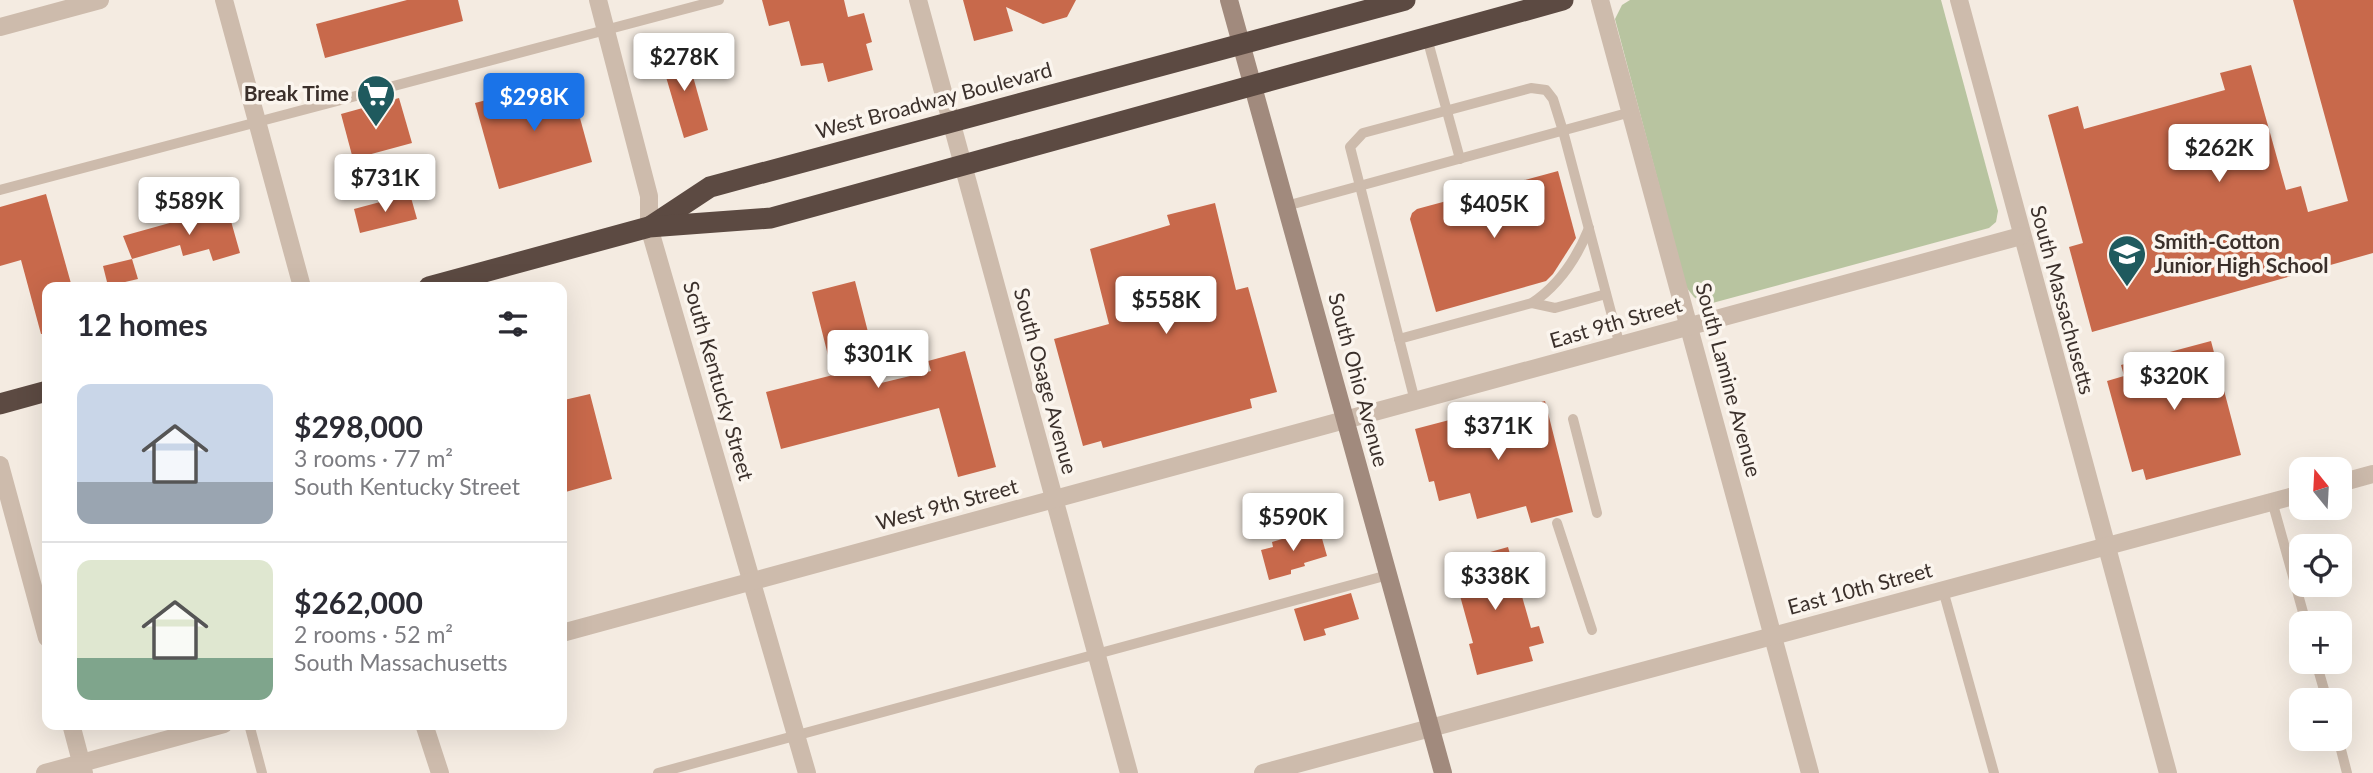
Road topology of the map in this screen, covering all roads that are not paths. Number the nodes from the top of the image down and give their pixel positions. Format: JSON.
{"nodes":[{"id":1,"x":100,"y":0,"type":"edge"},
{"id":2,"x":225,"y":0,"type":"edge"},
{"id":3,"x":598,"y":0,"type":"edge"},
{"id":4,"x":719,"y":0,"type":"edge"},
{"id":5,"x":918,"y":0,"type":"edge"},
{"id":6,"x":1229,"y":0,"type":"edge"},
{"id":7,"x":1405,"y":0,"type":"edge"},
{"id":8,"x":1563,"y":0,"type":"edge"},
{"id":9,"x":1600,"y":0,"type":"edge"},
{"id":10,"x":1959,"y":0,"type":"edge"},
{"id":11,"x":0,"y":27,"type":"edge"},
{"id":12,"x":606,"y":30,"type":"junction"},
{"id":13,"x":1427,"y":38,"type":"junction"},
{"id":14,"x":1241,"y":44,"type":"junction"},
{"id":15,"x":1253,"y":87,"type":"junction"},
{"id":16,"x":1447,"y":111,"type":"junction"},
{"id":17,"x":1631,"y":112,"type":"junction"},
{"id":18,"x":950,"y":121,"type":"junction"},
{"id":19,"x":258,"y":122,"type":"junction"},
{"id":20,"x":1563,"y":131,"type":"junction"},
{"id":21,"x":1460,"y":159,"type":"junction"},
{"id":22,"x":962,"y":166,"type":"junction"},
{"id":23,"x":1360,"y":186,"type":"junction"},
{"id":24,"x":0,"y":190,"type":"edge"},
{"id":25,"x":1286,"y":206,"type":"junction"},
{"id":26,"x":649,"y":228,"type":"junction"},
{"id":27,"x":1589,"y":228,"type":"junction"},
{"id":28,"x":2021,"y":236,"type":"junction"},
{"id":29,"x":301,"y":282,"type":"edge"},
{"id":30,"x":448,"y":282,"type":"edge"},
{"id":31,"x":1606,"y":293,"type":"junction"},
{"id":32,"x":1532,"y":303,"type":"junction"},
{"id":33,"x":1689,"y":325,"type":"junction"},
{"id":34,"x":1399,"y":339,"type":"junction"},
{"id":35,"x":1620,"y":346,"type":"junction"},
{"id":36,"x":42,"y":392,"type":"edge"},
{"id":37,"x":1415,"y":401,"type":"junction"},
{"id":38,"x":0,"y":404,"type":"edge"},
{"id":39,"x":1573,"y":419,"type":"dead end"},
{"id":40,"x":1345,"y":421,"type":"junction"},
{"id":41,"x":0,"y":465,"type":"edge"},
{"id":42,"x":2373,"y":474,"type":"edge"},
{"id":43,"x":2352,"y":480,"type":"edge"},
{"id":44,"x":2289,"y":497,"type":"edge"},
{"id":45,"x":1054,"y":500,"type":"junction"},
{"id":46,"x":2272,"y":501,"type":"junction"},
{"id":47,"x":1597,"y":513,"type":"dead end"},
{"id":48,"x":1557,"y":523,"type":"dead end"},
{"id":49,"x":2105,"y":546,"type":"junction"},
{"id":50,"x":1388,"y":575,"type":"junction"},
{"id":51,"x":753,"y":581,"type":"junction"},
{"id":52,"x":1942,"y":590,"type":"junction"},
{"id":53,"x":2303,"y":611,"type":"edge"},
{"id":54,"x":42,"y":620,"type":"edge"},
{"id":55,"x":1592,"y":629,"type":"dead end"},
{"id":56,"x":567,"y":632,"type":"edge"},
{"id":57,"x":1774,"y":636,"type":"junction"},
{"id":58,"x":1097,"y":656,"type":"junction"},
{"id":59,"x":1430,"y":729,"type":"junction"},
{"id":60,"x":73,"y":730,"type":"edge"},
{"id":61,"x":205,"y":730,"type":"edge"},
{"id":62,"x":250,"y":730,"type":"edge"},
{"id":63,"x":426,"y":730,"type":"edge"},
{"id":64,"x":799,"y":735,"type":"junction"},
{"id":65,"x":2341,"y":751,"type":"edge"},
{"id":66,"x":83,"y":768,"type":"edge"},
{"id":67,"x":45,"y":773,"type":"edge"},
{"id":68,"x":262,"y":773,"type":"edge"},
{"id":69,"x":440,"y":773,"type":"edge"},
{"id":70,"x":658,"y":773,"type":"edge"},
{"id":71,"x":807,"y":773,"type":"edge"},
{"id":72,"x":1129,"y":773,"type":"edge"},
{"id":73,"x":1263,"y":773,"type":"edge"},
{"id":74,"x":1443,"y":773,"type":"edge"},
{"id":75,"x":1810,"y":773,"type":"edge"},
{"id":76,"x":1994,"y":773,"type":"edge"},
{"id":77,"x":2168,"y":773,"type":"edge"},
{"id":78,"x":2347,"y":773,"type":"edge"}],
"edges":[{"from":1,"to":11,"type":"street"},
{"from":2,"to":19,"type":"street"},
{"from":3,"to":12,"type":"street","name":"South Kentucky Street"},
{"from":4,"to":12,"type":"lane"},
{"from":5,"to":18,"type":"street","name":"South Osage Avenue"},
{"from":6,"to":14,"type":"main road","name":"South Ohio Avenue"},
{"from":7,"to":14,"type":"highway","name":"West Broadway Boulevard"},
{"from":8,"to":13,"type":"highway","name":"West Broadway Boulevard"},
{"from":9,"to":17,"type":"street","name":"South Lamine Avenue"},
{"from":10,"to":28,"type":"street","name":"South Massachusetts"},
{"from":12,"to":19,"type":"lane"},
{"from":12,"to":26,"type":"street","name":"South Kentucky Street"},
{"from":13,"to":15,"type":"highway","name":"West Broadway Boulevard"},
{"from":13,"to":16,"type":"lane"},
{"from":14,"to":15,"type":"main road","name":"South Ohio Avenue"},
{"from":14,"to":18,"type":"highway","name":"West Broadway Boulevard"},
{"from":15,"to":22,"type":"highway","name":"West Broadway Boulevard"},
{"from":15,"to":25,"type":"main road","name":"South Ohio Avenue"},
{"from":16,"to":20,"type":"lane"},
{"from":16,"to":21,"type":"lane"},
{"from":16,"to":23,"type":"lane"},
{"from":17,"to":20,"type":"lane"},
{"from":17,"to":33,"type":"street","name":"South Lamine Avenue"},
{"from":18,"to":22,"type":"street","name":"South Osage Avenue"},
{"from":18,"to":26,"type":"highway","name":"West Broadway Boulevard"},
{"from":19,"to":24,"type":"lane"},
{"from":19,"to":29,"type":"street"},
{"from":20,"to":21,"type":"lane"},
{"from":20,"to":27,"type":"lane"},
{"from":21,"to":23,"type":"lane"},
{"from":22,"to":26,"type":"highway","name":"West Broadway Boulevard"},
{"from":22,"to":45,"type":"street","name":"South Osage Avenue"},
{"from":23,"to":25,"type":"lane"},
{"from":23,"to":34,"type":"lane"},
{"from":25,"to":40,"type":"main road","name":"South Ohio Avenue"},
{"from":26,"to":30,"type":"highway","name":"West Broadway Boulevard"},
{"from":26,"to":51,"type":"street","name":"South Kentucky Street"},
{"from":27,"to":31,"type":"lane"},
{"from":27,"to":32,"type":"lane"},
{"from":28,"to":33,"type":"street","name":"East 9th Street"},
{"from":28,"to":49,"type":"street","name":"South Massachusetts"},
{"from":31,"to":32,"type":"lane"},
{"from":31,"to":35,"type":"lane"},
{"from":32,"to":34,"type":"lane"},
{"from":33,"to":35,"type":"street","name":"East 9th Street"},
{"from":33,"to":57,"type":"street","name":"South Lamine Avenue"},
{"from":34,"to":37,"type":"lane"},
{"from":35,"to":37,"type":"street","name":"East 9th Street"},
{"from":36,"to":38,"type":"highway"},
{"from":37,"to":40,"type":"street","name":"East 9th Street"},
{"from":39,"to":47,"type":"lane"},
{"from":40,"to":45,"type":"street","name":"West 9th Street"},
{"from":40,"to":50,"type":"main road","name":"South Ohio Avenue"},
{"from":41,"to":54,"type":"street"},
{"from":42,"to":43,"type":"street"},
{"from":44,"to":46,"type":"street","name":"East 10th Street"},
{"from":45,"to":51,"type":"street","name":"West 9th Street"},
{"from":45,"to":58,"type":"street","name":"South Osage Avenue"},
{"from":46,"to":49,"type":"street","name":"East 10th Street"},
{"from":46,"to":53,"type":"lane"},
{"from":48,"to":55,"type":"lane"},
{"from":49,"to":52,"type":"street","name":"East 10th Street"},
{"from":49,"to":77,"type":"street","name":"South Massachusetts"},
{"from":50,"to":58,"type":"lane"},
{"from":50,"to":59,"type":"main road","name":"South Ohio Avenue"},
{"from":51,"to":56,"type":"street","name":"West 9th Street"},
{"from":51,"to":64,"type":"street","name":"South Kentucky Street"},
{"from":52,"to":57,"type":"street","name":"East 10th Street"},
{"from":52,"to":76,"type":"lane"},
{"from":57,"to":59,"type":"street","name":"East 10th Street"},
{"from":57,"to":75,"type":"street","name":"South Lamine Avenue"},
{"from":58,"to":64,"type":"lane"},
{"from":58,"to":72,"type":"street","name":"South Osage Avenue"},
{"from":59,"to":73,"type":"street","name":"East 10th Street"},
{"from":59,"to":74,"type":"main road","name":"South Ohio Avenue"},
{"from":60,"to":66,"type":"street"},
{"from":61,"to":66,"type":"street"},
{"from":62,"to":68,"type":"lane"},
{"from":63,"to":69,"type":"street"},
{"from":64,"to":70,"type":"lane"},
{"from":64,"to":71,"type":"street","name":"South Kentucky Street"},
{"from":65,"to":78,"type":"lane"},
{"from":66,"to":67,"type":"street"}]}
